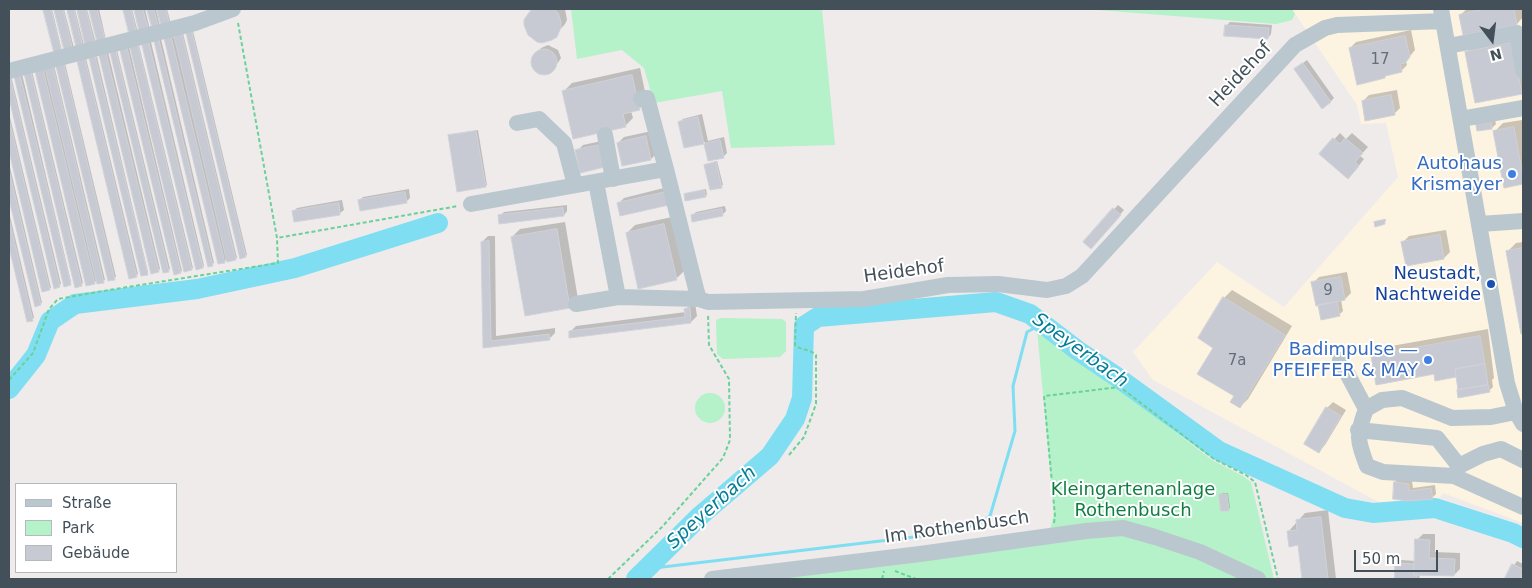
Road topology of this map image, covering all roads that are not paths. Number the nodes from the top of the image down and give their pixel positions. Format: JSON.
{"nodes":[{"id":1,"x":233,"y":9,"type":"edge"},
{"id":2,"x":1442,"y":15,"type":"edge"},
{"id":3,"x":1448,"y":46,"type":"junction"},
{"id":4,"x":1523,"y":70,"type":"edge"},
{"id":5,"x":9,"y":71,"type":"edge"},
{"id":6,"x":641,"y":99,"type":"dead end"},
{"id":7,"x":1523,"y":108,"type":"edge"},
{"id":8,"x":1461,"y":118,"type":"junction"},
{"id":9,"x":517,"y":123,"type":"dead end"},
{"id":10,"x":605,"y":135,"type":"dead end"},
{"id":11,"x":666,"y":169,"type":"junction"},
{"id":12,"x":613,"y":179,"type":"junction"},
{"id":13,"x":596,"y":182,"type":"junction"},
{"id":14,"x":575,"y":186,"type":"junction"},
{"id":15,"x":471,"y":204,"type":"road end"},
{"id":16,"x":1523,"y":221,"type":"edge"},
{"id":17,"x":1480,"y":224,"type":"junction"},
{"id":18,"x":618,"y":297,"type":"junction"},
{"id":19,"x":704,"y":300,"type":"junction"},
{"id":20,"x":576,"y":304,"type":"dead end"},
{"id":21,"x":1340,"y":360,"type":"dead end"},
{"id":22,"x":1366,"y":409,"type":"junction"},
{"id":23,"x":1520,"y":418,"type":"edge"},
{"id":24,"x":1358,"y":430,"type":"junction"},
{"id":25,"x":1523,"y":460,"type":"edge"},
{"id":26,"x":1365,"y":461,"type":"junction"},
{"id":27,"x":1453,"y":472,"type":"junction"},
{"id":28,"x":1523,"y":507,"type":"edge"},
{"id":29,"x":712,"y":579,"type":"edge"},
{"id":30,"x":1258,"y":579,"type":"edge"}],
"edges":[{"from":1,"to":5,"type":"street"},
{"from":2,"to":3,"type":"street"},
{"from":2,"to":19,"type":"street","name":"Heidehof"},
{"from":3,"to":4,"type":"street"},
{"from":3,"to":8,"type":"street"},
{"from":6,"to":11,"type":"street"},
{"from":7,"to":8,"type":"street"},
{"from":8,"to":17,"type":"street"},
{"from":9,"to":14,"type":"street"},
{"from":10,"to":12,"type":"street"},
{"from":11,"to":12,"type":"street"},
{"from":11,"to":19,"type":"street"},
{"from":12,"to":13,"type":"street"},
{"from":13,"to":14,"type":"street"},
{"from":13,"to":18,"type":"street"},
{"from":14,"to":15,"type":"street"},
{"from":16,"to":17,"type":"street"},
{"from":17,"to":23,"type":"street"},
{"from":18,"to":19,"type":"street","name":"Heidehof"},
{"from":18,"to":20,"type":"street","name":"Heidehof"},
{"from":21,"to":22,"type":"street"},
{"from":22,"to":23,"type":"street"},
{"from":22,"to":24,"type":"street"},
{"from":24,"to":26,"type":"street"},
{"from":24,"to":27,"type":"street"},
{"from":25,"to":27,"type":"street"},
{"from":26,"to":27,"type":"street"},
{"from":26,"to":27,"type":"street"},
{"from":27,"to":28,"type":"street"},
{"from":29,"to":30,"type":"street","name":"Im Rothenbusch"}]}
